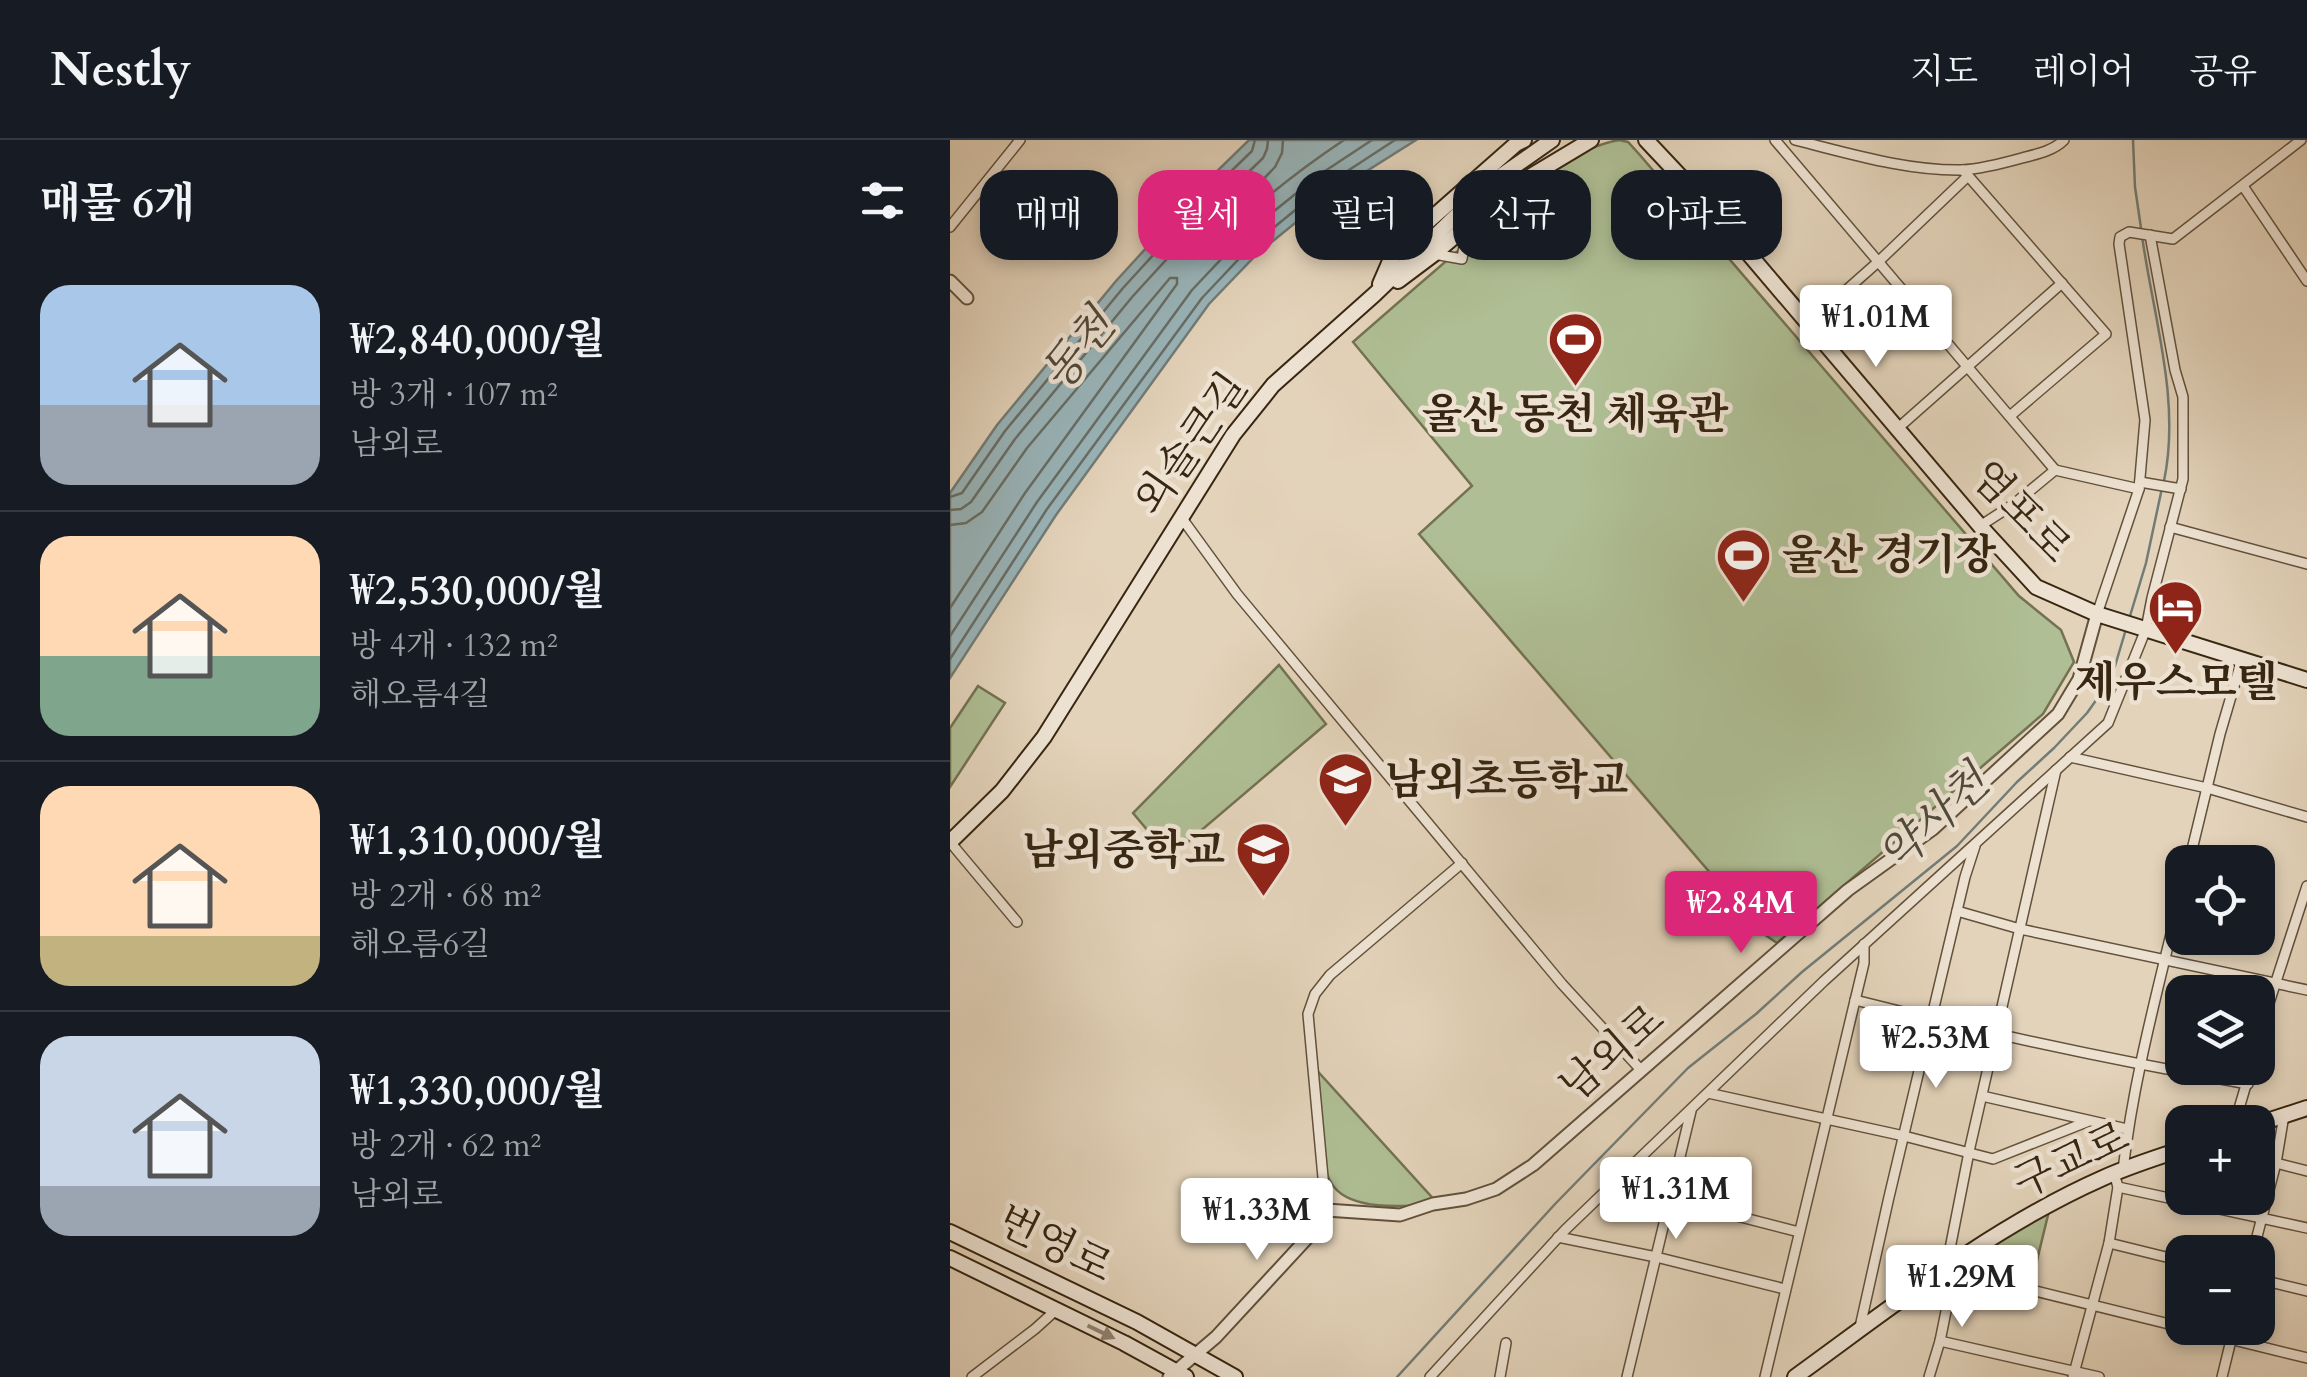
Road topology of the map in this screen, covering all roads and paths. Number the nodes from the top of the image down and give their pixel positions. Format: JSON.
{"nodes":[{"id":1,"x":1020,"y":140,"type":"edge"},
{"id":2,"x":1524,"y":140,"type":"edge"},
{"id":3,"x":1552,"y":140,"type":"edge"},
{"id":4,"x":1646,"y":140,"type":"edge"},
{"id":5,"x":1775,"y":140,"type":"edge"},
{"id":6,"x":1794,"y":140,"type":"edge"},
{"id":7,"x":2064,"y":140,"type":"edge"},
{"id":8,"x":2301,"y":140,"type":"edge"},
{"id":9,"x":1583,"y":142,"type":"edge"},
{"id":10,"x":1539,"y":170,"type":"edge"},
{"id":11,"x":1966,"y":173,"type":"junction"},
{"id":12,"x":2242,"y":186,"type":"junction"},
{"id":13,"x":950,"y":227,"type":"edge"},
{"id":14,"x":2150,"y":234,"type":"junction"},
{"id":15,"x":1453,"y":237,"type":"edge"},
{"id":16,"x":1434,"y":254,"type":"junction"},
{"id":17,"x":1453,"y":257,"type":"edge"},
{"id":18,"x":1878,"y":262,"type":"junction"},
{"id":19,"x":2307,"y":280,"type":"edge"},
{"id":20,"x":950,"y":282,"type":"edge"},
{"id":21,"x":2062,"y":283,"type":"junction"},
{"id":22,"x":1375,"y":294,"type":"junction"},
{"id":23,"x":966,"y":298,"type":"dead end"},
{"id":24,"x":1808,"y":324,"type":"junction"},
{"id":25,"x":1966,"y":366,"type":"junction"},
{"id":26,"x":2010,"y":416,"type":"junction"},
{"id":27,"x":1896,"y":428,"type":"junction"},
{"id":28,"x":2056,"y":470,"type":"junction"},
{"id":29,"x":2139,"y":486,"type":"junction"},
{"id":30,"x":2181,"y":489,"type":"junction"},
{"id":31,"x":1182,"y":517,"type":"junction"},
{"id":32,"x":1980,"y":526,"type":"junction"},
{"id":33,"x":2170,"y":527,"type":"junction"},
{"id":34,"x":2307,"y":564,"type":"edge"},
{"id":35,"x":2098,"y":614,"type":"junction"},
{"id":36,"x":2146,"y":629,"type":"junction"},
{"id":37,"x":2242,"y":659,"type":"junction"},
{"id":38,"x":2307,"y":680,"type":"edge"},
{"id":39,"x":2070,"y":757,"type":"junction"},
{"id":40,"x":2056,"y":770,"type":"junction"},
{"id":41,"x":2207,"y":788,"type":"junction"},
{"id":42,"x":2307,"y":817,"type":"edge"},
{"id":43,"x":950,"y":842,"type":"edge"},
{"id":44,"x":1976,"y":843,"type":"junction"},
{"id":45,"x":2193,"y":845,"type":"edge"},
{"id":46,"x":1462,"y":863,"type":"junction"},
{"id":47,"x":2307,"y":886,"type":"edge"},
{"id":48,"x":1957,"y":911,"type":"junction"},
{"id":49,"x":1017,"y":922,"type":"dead end"},
{"id":50,"x":2020,"y":929,"type":"junction"},
{"id":51,"x":1864,"y":944,"type":"junction"},
{"id":52,"x":2167,"y":955,"type":"edge"},
{"id":53,"x":2166,"y":959,"type":"junction"},
{"id":54,"x":2239,"y":975,"type":"edge"},
{"id":55,"x":2275,"y":983,"type":"joint"},
{"id":56,"x":2307,"y":990,"type":"edge"},
{"id":57,"x":1855,"y":1000,"type":"junction"},
{"id":58,"x":1931,"y":1020,"type":"junction"},
{"id":59,"x":1996,"y":1032,"type":"junction"},
{"id":60,"x":2140,"y":1065,"type":"junction"},
{"id":61,"x":2165,"y":1069,"type":"edge"},
{"id":62,"x":1642,"y":1070,"type":"junction"},
{"id":63,"x":1708,"y":1093,"type":"junction"},
{"id":64,"x":1982,"y":1096,"type":"junction"},
{"id":65,"x":1692,"y":1108,"type":"junction"},
{"id":66,"x":2307,"y":1108,"type":"edge"},
{"id":67,"x":2284,"y":1115,"type":"junction"},
{"id":68,"x":2275,"y":1118,"type":"edge"},
{"id":69,"x":1826,"y":1120,"type":"junction"},
{"id":70,"x":2089,"y":1121,"type":"junction"},
{"id":71,"x":2127,"y":1129,"type":"junction"},
{"id":72,"x":1904,"y":1136,"type":"junction"},
{"id":73,"x":1969,"y":1152,"type":"junction"},
{"id":74,"x":2165,"y":1156,"type":"edge"},
{"id":75,"x":2276,"y":1163,"type":"junction"},
{"id":76,"x":2307,"y":1171,"type":"edge"},
{"id":77,"x":2118,"y":1177,"type":"junction"},
{"id":78,"x":1613,"y":1184,"type":"junction"},
{"id":79,"x":1670,"y":1200,"type":"junction"},
{"id":80,"x":1326,"y":1210,"type":"junction"},
{"id":81,"x":2263,"y":1218,"type":"junction"},
{"id":82,"x":2307,"y":1228,"type":"edge"},
{"id":83,"x":950,"y":1232,"type":"edge"},
{"id":84,"x":1799,"y":1232,"type":"junction"},
{"id":85,"x":2258,"y":1235,"type":"edge"},
{"id":86,"x":1558,"y":1237,"type":"junction"},
{"id":87,"x":2109,"y":1244,"type":"junction"},
{"id":88,"x":1656,"y":1257,"type":"junction"},
{"id":89,"x":2165,"y":1257,"type":"edge"},
{"id":90,"x":950,"y":1258,"type":"edge"},
{"id":91,"x":1950,"y":1271,"type":"junction"},
{"id":92,"x":2275,"y":1283,"type":"edge"},
{"id":93,"x":1785,"y":1289,"type":"junction"},
{"id":94,"x":2307,"y":1290,"type":"edge"},
{"id":95,"x":2093,"y":1305,"type":"junction"},
{"id":96,"x":1056,"y":1310,"type":"junction"},
{"id":97,"x":2165,"y":1324,"type":"edge"},
{"id":98,"x":1860,"y":1330,"type":"junction"},
{"id":99,"x":1940,"y":1340,"type":"junction"},
{"id":100,"x":1506,"y":1344,"type":"dead end"},
{"id":101,"x":2231,"y":1345,"type":"edge"},
{"id":102,"x":2250,"y":1345,"type":"edge"},
{"id":103,"x":1196,"y":1355,"type":"junction"},
{"id":104,"x":2307,"y":1358,"type":"edge"},
{"id":105,"x":2073,"y":1374,"type":"edge"},
{"id":106,"x":1179,"y":1376,"type":"edge"},
{"id":107,"x":1800,"y":1376,"type":"edge"},
{"id":108,"x":972,"y":1377,"type":"edge"},
{"id":109,"x":1235,"y":1377,"type":"edge"},
{"id":110,"x":1430,"y":1377,"type":"edge"},
{"id":111,"x":1500,"y":1377,"type":"edge"},
{"id":112,"x":1627,"y":1377,"type":"edge"},
{"id":113,"x":1765,"y":1377,"type":"edge"},
{"id":114,"x":1929,"y":1377,"type":"edge"},
{"id":115,"x":2099,"y":1377,"type":"edge"},
{"id":116,"x":2222,"y":1377,"type":"edge"}],
"edges":[{"from":1,"to":13,"type":"street"},
{"from":2,"to":22,"type":"main road"},
{"from":3,"to":22,"type":"main road","name":"외솔큰길"},
{"from":4,"to":24,"type":"main road","name":"염포로"},
{"from":5,"to":18,"type":"street"},
{"from":6,"to":11,"type":"street"},
{"from":7,"to":11,"type":"street"},
{"from":8,"to":12,"type":"street"},
{"from":9,"to":10,"type":"main road"},
{"from":11,"to":18,"type":"street"},
{"from":11,"to":21,"type":"street"},
{"from":12,"to":14,"type":"street"},
{"from":12,"to":19,"type":"street"},
{"from":14,"to":29,"type":"street"},
{"from":14,"to":30,"type":"street"},
{"from":15,"to":16,"type":"main road"},
{"from":16,"to":17,"type":"street"},
{"from":16,"to":22,"type":"main road"},
{"from":18,"to":24,"type":"street"},
{"from":18,"to":25,"type":"street"},
{"from":20,"to":23,"type":"street"},
{"from":21,"to":25,"type":"street"},
{"from":21,"to":26,"type":"street"},
{"from":22,"to":31,"type":"main road","name":"외솔큰길"},
{"from":24,"to":27,"type":"main road","name":"염포로"},
{"from":25,"to":26,"type":"street"},
{"from":25,"to":27,"type":"street"},
{"from":26,"to":28,"type":"street"},
{"from":27,"to":32,"type":"main road","name":"염포로"},
{"from":28,"to":29,"type":"street"},
{"from":28,"to":32,"type":"street"},
{"from":29,"to":30,"type":"street"},
{"from":29,"to":35,"type":"street"},
{"from":30,"to":33,"type":"street"},
{"from":31,"to":43,"type":"main road","name":"외솔큰길"},
{"from":31,"to":46,"type":"street"},
{"from":32,"to":35,"type":"main road","name":"염포로"},
{"from":33,"to":34,"type":"street"},
{"from":33,"to":36,"type":"street"},
{"from":35,"to":36,"type":"main road","name":"염포로"},
{"from":35,"to":62,"type":"street","name":"남외로"},
{"from":36,"to":37,"type":"main road","name":"염포로"},
{"from":36,"to":39,"type":"street"},
{"from":37,"to":38,"type":"main road","name":"염포로"},
{"from":37,"to":41,"type":"street"},
{"from":39,"to":40,"type":"street"},
{"from":39,"to":41,"type":"street"},
{"from":40,"to":44,"type":"street"},
{"from":40,"to":50,"type":"street"},
{"from":41,"to":42,"type":"street"},
{"from":41,"to":45,"type":"street"},
{"from":43,"to":49,"type":"street"},
{"from":44,"to":48,"type":"street"},
{"from":44,"to":51,"type":"street"},
{"from":46,"to":62,"type":"street"},
{"from":46,"to":80,"type":"street"},
{"from":47,"to":55,"type":"street"},
{"from":48,"to":50,"type":"street"},
{"from":48,"to":58,"type":"street"},
{"from":50,"to":53,"type":"street"},
{"from":50,"to":59,"type":"street"},
{"from":51,"to":57,"type":"street"},
{"from":51,"to":63,"type":"street"},
{"from":52,"to":53,"type":"street"},
{"from":53,"to":54,"type":"street"},
{"from":53,"to":60,"type":"street"},
{"from":55,"to":56,"type":"street"},
{"from":57,"to":58,"type":"street"},
{"from":57,"to":69,"type":"street"},
{"from":58,"to":59,"type":"street"},
{"from":58,"to":72,"type":"street"},
{"from":59,"to":60,"type":"street"},
{"from":59,"to":64,"type":"street"},
{"from":60,"to":61,"type":"street"},
{"from":60,"to":71,"type":"street"},
{"from":62,"to":80,"type":"street","name":"남외로"},
{"from":63,"to":65,"type":"street"},
{"from":63,"to":69,"type":"street"},
{"from":64,"to":70,"type":"street"},
{"from":64,"to":73,"type":"street"},
{"from":65,"to":78,"type":"street"},
{"from":65,"to":79,"type":"street"},
{"from":66,"to":67,"type":"main road"},
{"from":67,"to":68,"type":"main road"},
{"from":67,"to":75,"type":"street"},
{"from":69,"to":72,"type":"street"},
{"from":69,"to":84,"type":"street"},
{"from":70,"to":71,"type":"street"},
{"from":70,"to":73,"type":"street"},
{"from":71,"to":77,"type":"street"},
{"from":72,"to":73,"type":"street"},
{"from":72,"to":98,"type":"street"},
{"from":73,"to":91,"type":"street"},
{"from":74,"to":77,"type":"main road","name":"구교로"},
{"from":75,"to":76,"type":"street"},
{"from":75,"to":81,"type":"street"},
{"from":77,"to":81,"type":"street"},
{"from":77,"to":87,"type":"street"},
{"from":77,"to":91,"type":"main road","name":"구교로"},
{"from":78,"to":79,"type":"street"},
{"from":78,"to":86,"type":"street"},
{"from":79,"to":84,"type":"street"},
{"from":79,"to":88,"type":"street"},
{"from":80,"to":103,"type":"street"},
{"from":81,"to":82,"type":"street"},
{"from":81,"to":85,"type":"street"},
{"from":83,"to":103,"type":"main road","name":"번영로"},
{"from":84,"to":93,"type":"street"},
{"from":86,"to":88,"type":"street"},
{"from":86,"to":110,"type":"street"},
{"from":87,"to":89,"type":"street"},
{"from":87,"to":95,"type":"street"},
{"from":88,"to":93,"type":"street"},
{"from":88,"to":112,"type":"street"},
{"from":90,"to":96,"type":"main road","name":"번영로"},
{"from":91,"to":95,"type":"street"},
{"from":91,"to":98,"type":"main road","name":"구교로"},
{"from":91,"to":99,"type":"street"},
{"from":92,"to":94,"type":"street"},
{"from":93,"to":113,"type":"street"},
{"from":95,"to":97,"type":"street"},
{"from":95,"to":105,"type":"street"},
{"from":96,"to":106,"type":"main road","name":"번영로","one_way":true},
{"from":96,"to":108,"type":"street"},
{"from":98,"to":107,"type":"main road","name":"구교로"},
{"from":99,"to":105,"type":"street"},
{"from":99,"to":114,"type":"street"},
{"from":100,"to":111,"type":"street"},
{"from":101,"to":116,"type":"street"},
{"from":102,"to":104,"type":"street"},
{"from":103,"to":106,"type":"street"},
{"from":103,"to":109,"type":"main road","name":"번영로"},
{"from":105,"to":115,"type":"street"}]}
